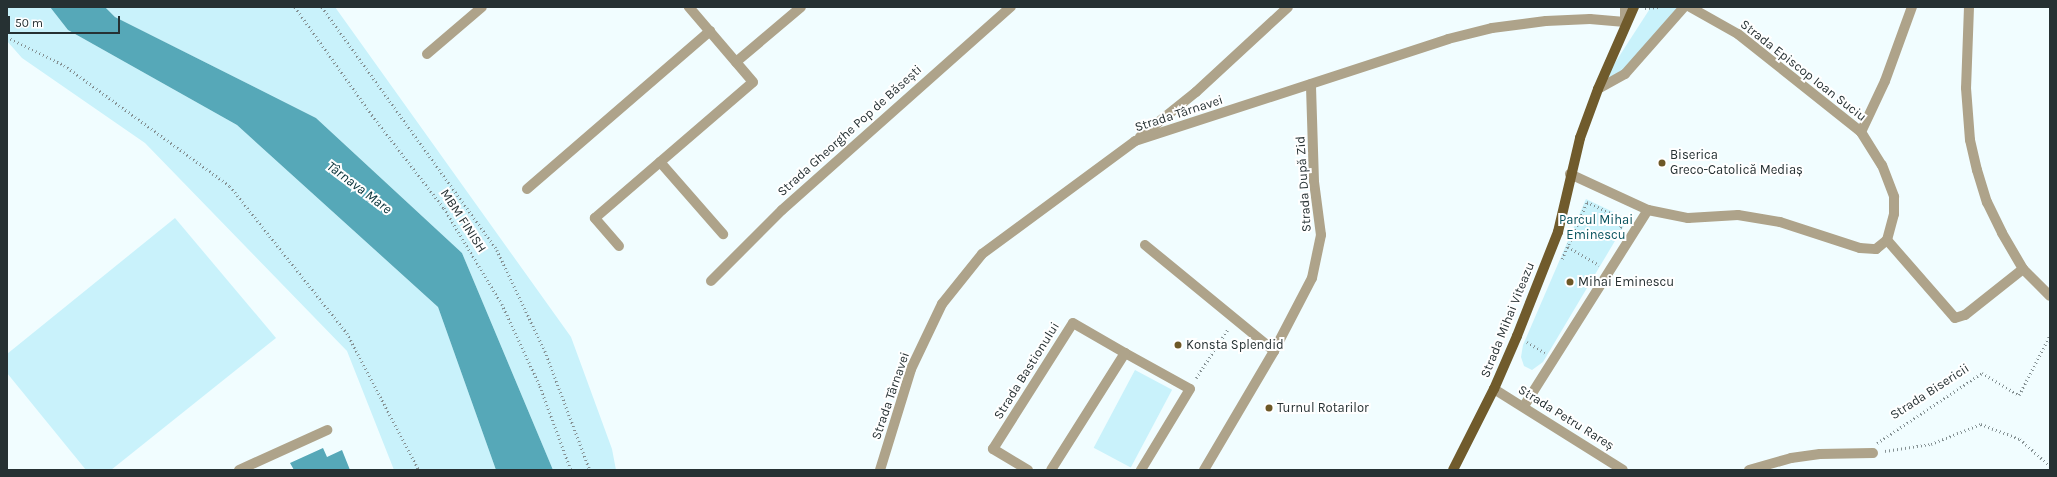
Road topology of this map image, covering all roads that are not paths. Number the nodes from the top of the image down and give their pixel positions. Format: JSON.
{"nodes":[{"id":1,"x":482,"y":7,"type":"edge"},
{"id":2,"x":689,"y":7,"type":"edge"},
{"id":3,"x":801,"y":7,"type":"edge"},
{"id":4,"x":1011,"y":7,"type":"edge"},
{"id":5,"x":1288,"y":7,"type":"edge"},
{"id":6,"x":1625,"y":7,"type":"edge"},
{"id":7,"x":1634,"y":7,"type":"edge"},
{"id":8,"x":1684,"y":7,"type":"edge"},
{"id":9,"x":1690,"y":7,"type":"edge"},
{"id":10,"x":1912,"y":7,"type":"edge"},
{"id":11,"x":1969,"y":7,"type":"edge"},
{"id":12,"x":1625,"y":22,"type":"junction"},
{"id":13,"x":710,"y":31,"type":"junction"},
{"id":14,"x":427,"y":54,"type":"dead end"},
{"id":15,"x":736,"y":62,"type":"junction"},
{"id":16,"x":1311,"y":84,"type":"junction"},
{"id":17,"x":1598,"y":89,"type":"junction"},
{"id":18,"x":1861,"y":132,"type":"junction"},
{"id":19,"x":1135,"y":141,"type":"junction"},
{"id":20,"x":660,"y":162,"type":"junction"},
{"id":21,"x":1570,"y":174,"type":"junction"},
{"id":22,"x":528,"y":189,"type":"dead end"},
{"id":23,"x":1648,"y":210,"type":"junction"},
{"id":24,"x":723,"y":234,"type":"dead end"},
{"id":25,"x":1887,"y":240,"type":"junction"},
{"id":26,"x":1145,"y":245,"type":"dead end"},
{"id":27,"x":619,"y":246,"type":"dead end"},
{"id":28,"x":2023,"y":269,"type":"junction"},
{"id":29,"x":711,"y":281,"type":"dead end"},
{"id":30,"x":2050,"y":296,"type":"edge"},
{"id":31,"x":1274,"y":351,"type":"junction"},
{"id":32,"x":1125,"y":353,"type":"junction"},
{"id":33,"x":1494,"y":389,"type":"junction"},
{"id":34,"x":1524,"y":406,"type":"junction"},
{"id":35,"x":328,"y":430,"type":"dead end"},
{"id":36,"x":1872,"y":452,"type":"road end"},
{"id":37,"x":239,"y":470,"type":"edge"},
{"id":38,"x":880,"y":470,"type":"edge"},
{"id":39,"x":1028,"y":470,"type":"edge"},
{"id":40,"x":1051,"y":470,"type":"edge"},
{"id":41,"x":1141,"y":470,"type":"edge"},
{"id":42,"x":1204,"y":470,"type":"edge"},
{"id":43,"x":1453,"y":470,"type":"edge"},
{"id":44,"x":1623,"y":470,"type":"edge"},
{"id":45,"x":1748,"y":470,"type":"edge"}],
"edges":[{"from":1,"to":14,"type":"street"},
{"from":2,"to":13,"type":"street"},
{"from":3,"to":15,"type":"street"},
{"from":4,"to":29,"type":"street","name":"Strada Gheorghe Pop de Băsești"},
{"from":5,"to":19,"type":"street"},
{"from":6,"to":12,"type":"street"},
{"from":7,"to":12,"type":"main road","name":"Strada Mihai Viteazu"},
{"from":8,"to":17,"type":"street"},
{"from":9,"to":18,"type":"street","name":"Strada Episcop Ioan Suciu"},
{"from":10,"to":18,"type":"street"},
{"from":11,"to":28,"type":"street"},
{"from":12,"to":16,"type":"street","name":"Strada Târnavei"},
{"from":12,"to":17,"type":"main road","name":"Strada Mihai Viteazu"},
{"from":13,"to":15,"type":"street"},
{"from":13,"to":22,"type":"street"},
{"from":15,"to":20,"type":"street"},
{"from":16,"to":19,"type":"street","name":"Strada Târnavei"},
{"from":16,"to":31,"type":"street","name":"Strada După Zid"},
{"from":17,"to":21,"type":"main road","name":"Strada Mihai Viteazu"},
{"from":18,"to":25,"type":"street","name":"Strada Episcop Ioan Suciu"},
{"from":19,"to":38,"type":"street","name":"Strada Târnavei"},
{"from":20,"to":24,"type":"street"},
{"from":20,"to":27,"type":"street"},
{"from":21,"to":23,"type":"street"},
{"from":21,"to":33,"type":"main road","name":"Strada Mihai Viteazu"},
{"from":23,"to":25,"type":"street"},
{"from":23,"to":34,"type":"street"},
{"from":25,"to":28,"type":"street"},
{"from":26,"to":31,"type":"street"},
{"from":28,"to":30,"type":"street"},
{"from":31,"to":42,"type":"street","name":"Strada După Zid"},
{"from":32,"to":39,"type":"street","name":"Strada Bastionului"},
{"from":32,"to":40,"type":"street"},
{"from":32,"to":41,"type":"street","name":"Strada Bastionului"},
{"from":33,"to":34,"type":"street","name":"Strada Petru Rareș"},
{"from":33,"to":43,"type":"main road","name":"Strada Mihai Viteazu"},
{"from":34,"to":44,"type":"street","name":"Strada Petru Rareș"},
{"from":35,"to":37,"type":"street"},
{"from":36,"to":45,"type":"street"}]}
